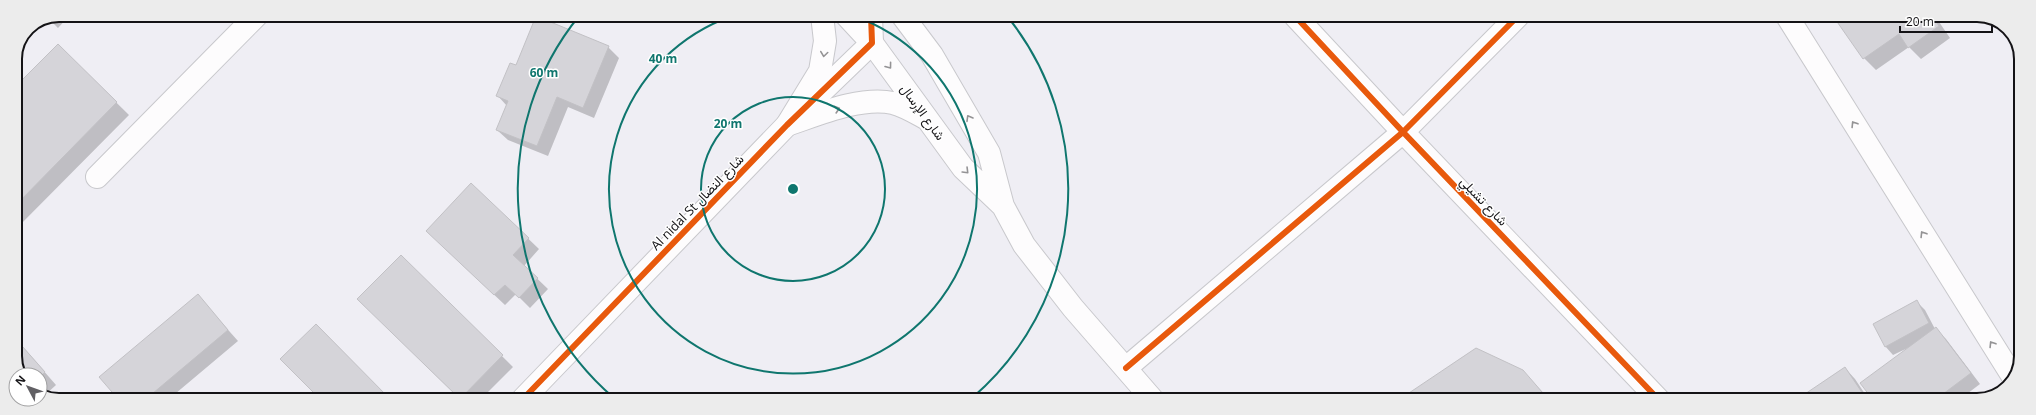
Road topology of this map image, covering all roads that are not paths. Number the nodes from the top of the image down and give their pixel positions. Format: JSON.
{"nodes":[{"id":1,"x":250,"y":22,"type":"edge"},
{"id":2,"x":823,"y":22,"type":"edge"},
{"id":3,"x":852,"y":22,"type":"edge"},
{"id":4,"x":871,"y":22,"type":"edge"},
{"id":5,"x":907,"y":22,"type":"edge"},
{"id":6,"x":922,"y":22,"type":"edge"},
{"id":7,"x":1301,"y":22,"type":"edge"},
{"id":8,"x":1512,"y":22,"type":"edge"},
{"id":9,"x":1791,"y":22,"type":"edge"},
{"id":10,"x":872,"y":43,"type":"junction"},
{"id":11,"x":932,"y":55,"type":"junction"},
{"id":12,"x":928,"y":120,"type":"junction"},
{"id":13,"x":787,"y":125,"type":"junction"},
{"id":14,"x":1402,"y":132,"type":"junction"},
{"id":15,"x":97,"y":177,"type":"dead end"},
{"id":16,"x":1003,"y":206,"type":"junction"},
{"id":17,"x":1126,"y":368,"type":"junction"},
{"id":18,"x":2010,"y":373,"type":"edge"},
{"id":19,"x":528,"y":393,"type":"edge"},
{"id":20,"x":1147,"y":393,"type":"edge"},
{"id":21,"x":1652,"y":393,"type":"edge"}],
"edges":[{"from":1,"to":15,"type":"street"},
{"from":2,"to":13,"type":"street","one_way":true},
{"from":3,"to":10,"type":"street","name":"شارع الإرسال"},
{"from":4,"to":10,"type":"street"},
{"from":5,"to":11,"type":"street","name":"شارع الإرسال"},
{"from":6,"to":11,"type":"street"},
{"from":7,"to":14,"type":"street","name":"شارع تشيلي"},
{"from":8,"to":14,"type":"street"},
{"from":18,"to":9,"type":"street","one_way":true},
{"from":10,"to":12,"type":"street","name":"شارع الإرسال","one_way":true},
{"from":10,"to":13,"type":"street","name":"Al nidal St شارع النضال"},
{"from":16,"to":11,"type":"street","name":"شارع الإرسال","one_way":true},
{"from":13,"to":12,"type":"street","one_way":true},
{"from":12,"to":16,"type":"street","name":"شارع الإرسال","one_way":true},
{"from":13,"to":19,"type":"street","name":"Al nidal St شارع النضال"},
{"from":14,"to":17,"type":"street"},
{"from":14,"to":21,"type":"street","name":"شارع تشيلي"},
{"from":16,"to":17,"type":"street","name":"شارع الإرسال"},
{"from":17,"to":20,"type":"street","name":"شارع الإرسال"}]}
